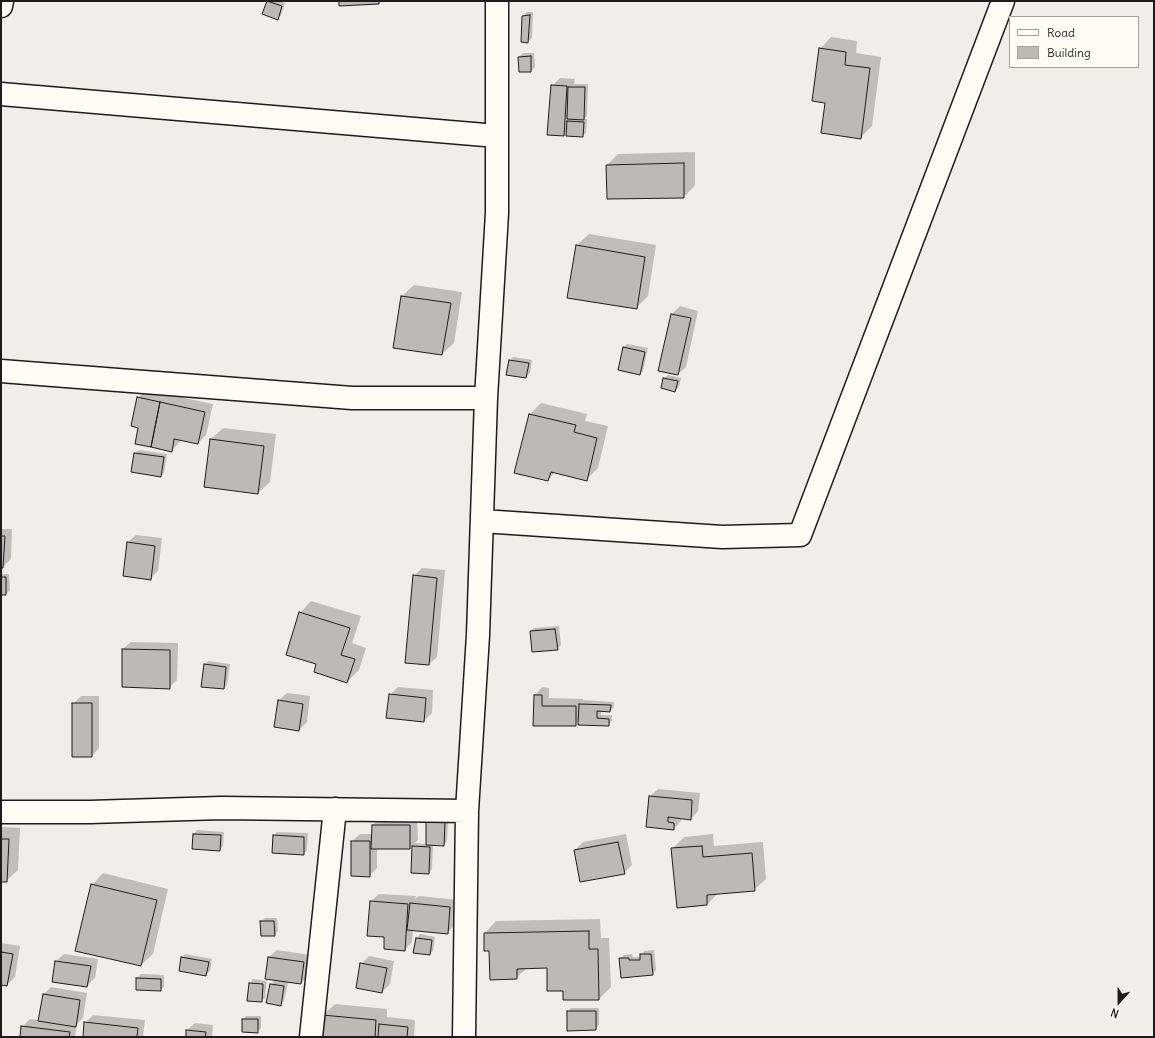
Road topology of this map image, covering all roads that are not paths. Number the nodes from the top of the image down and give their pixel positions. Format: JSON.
{"nodes":[{"id":1,"x":2,"y":1,"type":"edge"},
{"id":2,"x":497,"y":1,"type":"edge"},
{"id":3,"x":1004,"y":1,"type":"edge"},
{"id":4,"x":1,"y":6,"type":"edge"},
{"id":5,"x":1,"y":94,"type":"edge"},
{"id":6,"x":497,"y":136,"type":"junction"},
{"id":7,"x":1,"y":371,"type":"edge"},
{"id":8,"x":486,"y":398,"type":"junction"},
{"id":9,"x":482,"y":521,"type":"junction"},
{"id":10,"x":335,"y":809,"type":"junction"},
{"id":11,"x":467,"y":811,"type":"junction"},
{"id":12,"x":1,"y":812,"type":"edge"},
{"id":13,"x":311,"y":1037,"type":"edge"},
{"id":14,"x":464,"y":1037,"type":"edge"}],
"edges":[{"from":1,"to":4,"type":"street"},
{"from":2,"to":6,"type":"street"},
{"from":3,"to":9,"type":"street"},
{"from":5,"to":6,"type":"street"},
{"from":6,"to":8,"type":"street"},
{"from":7,"to":8,"type":"street"},
{"from":8,"to":9,"type":"street"},
{"from":9,"to":11,"type":"street"},
{"from":10,"to":11,"type":"street"},
{"from":10,"to":12,"type":"street"},
{"from":10,"to":13,"type":"street"},
{"from":11,"to":14,"type":"street"}]}
